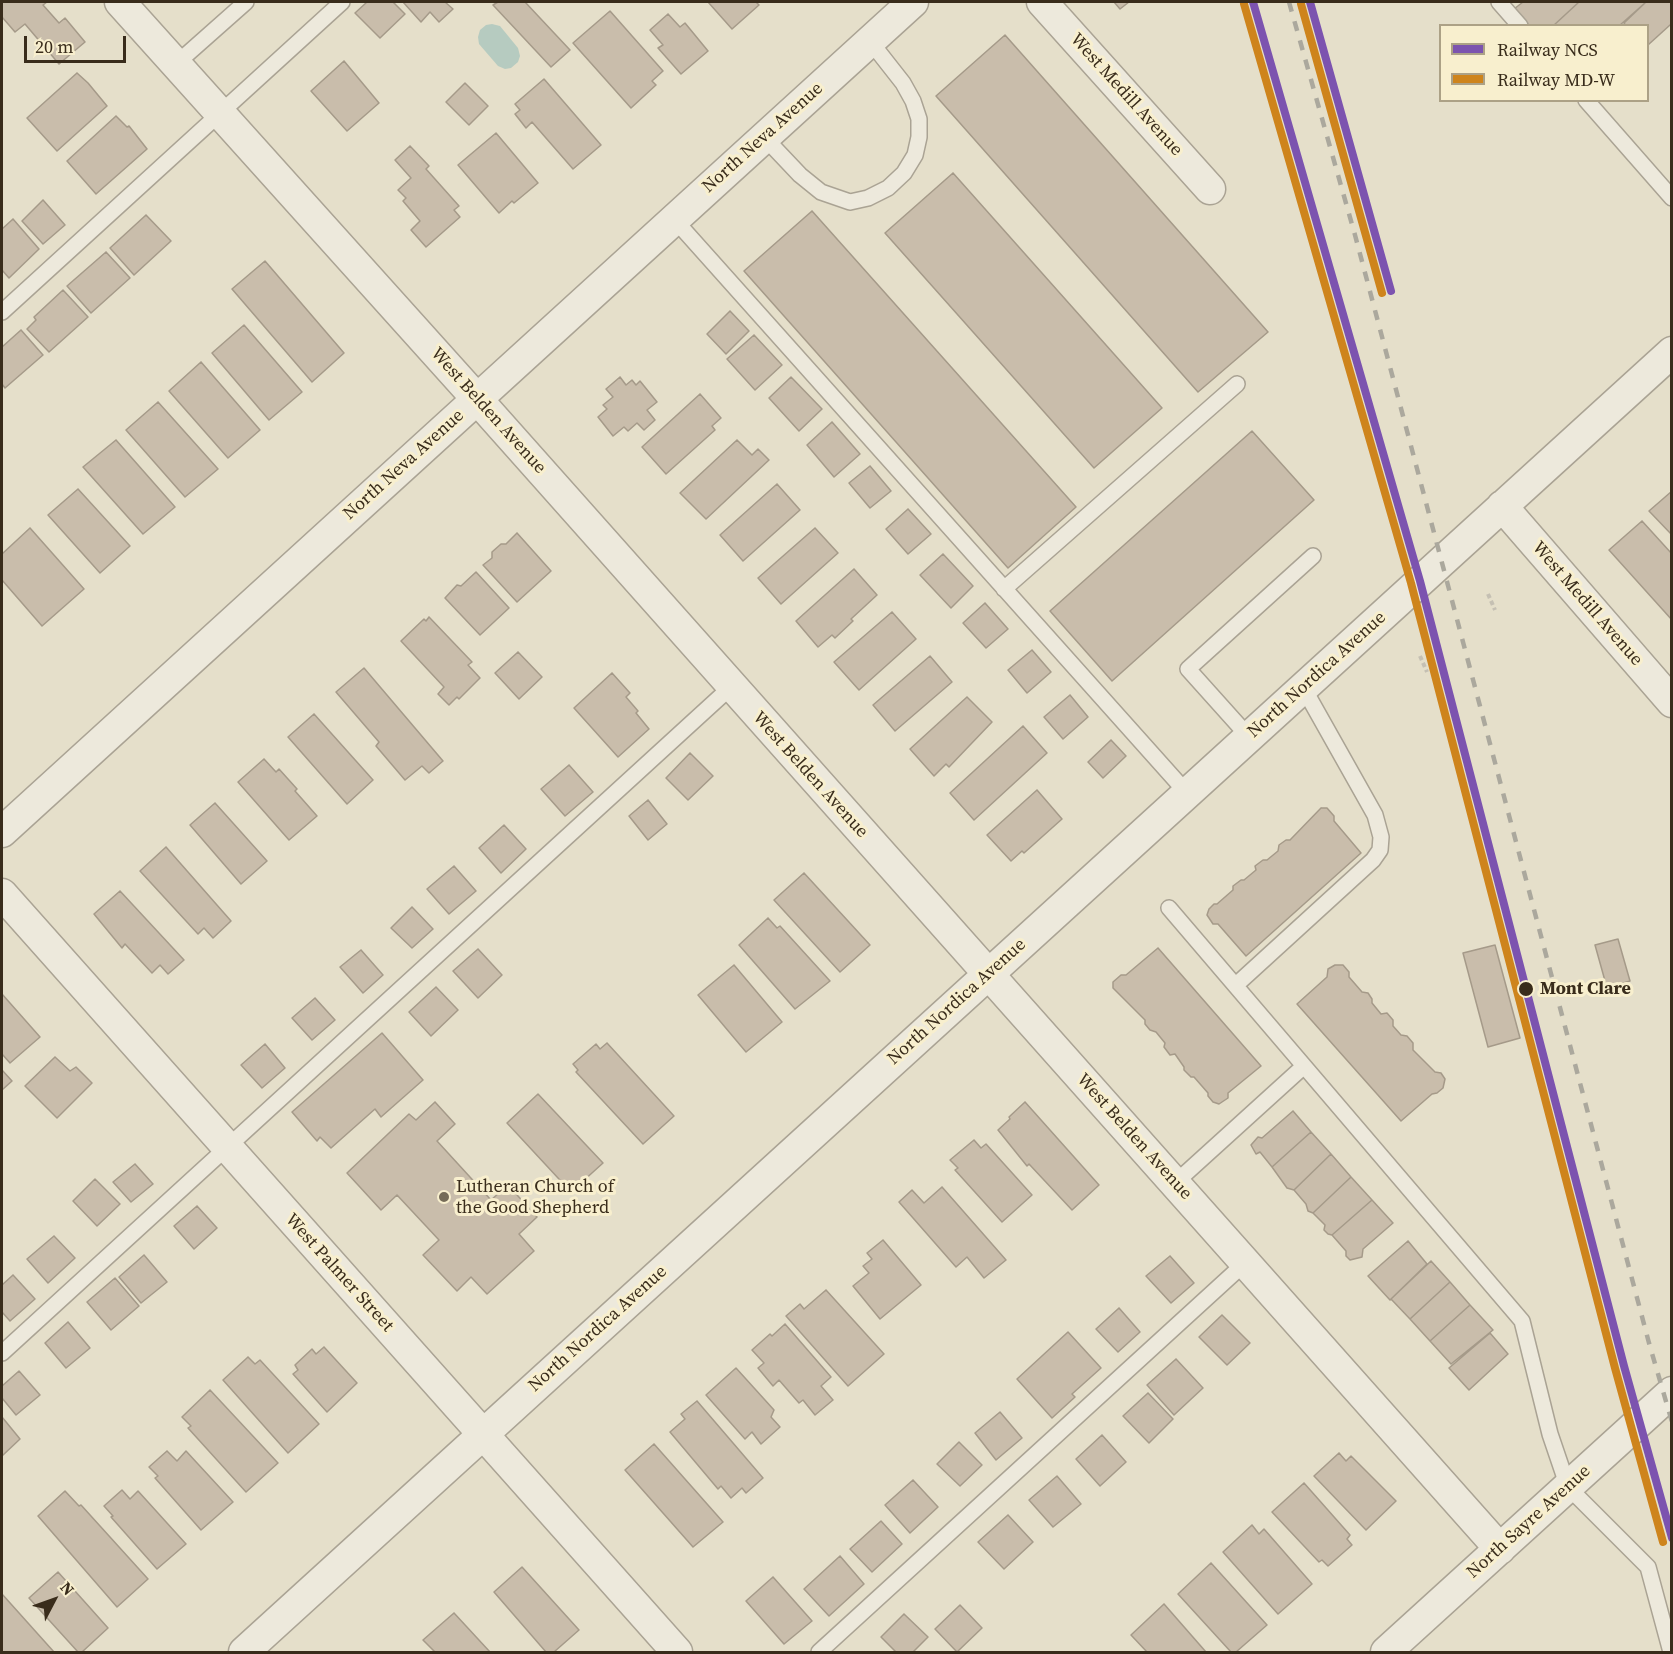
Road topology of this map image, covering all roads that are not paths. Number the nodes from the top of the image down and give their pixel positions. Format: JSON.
{"nodes":[{"id":1,"x":120,"y":2,"type":"edge"},
{"id":2,"x":246,"y":2,"type":"edge"},
{"id":3,"x":342,"y":2,"type":"edge"},
{"id":4,"x":913,"y":2,"type":"edge"},
{"id":5,"x":1042,"y":2,"type":"edge"},
{"id":6,"x":1499,"y":2,"type":"edge"},
{"id":7,"x":1518,"y":24,"type":"edge"},
{"id":8,"x":870,"y":41,"type":"junction"},
{"id":9,"x":176,"y":64,"type":"junction"},
{"id":10,"x":1588,"y":102,"type":"edge"},
{"id":11,"x":220,"y":113,"type":"junction"},
{"id":12,"x":764,"y":137,"type":"junction"},
{"id":13,"x":1210,"y":189,"type":"dead end"},
{"id":14,"x":1671,"y":198,"type":"edge"},
{"id":15,"x":674,"y":219,"type":"junction"},
{"id":16,"x":2,"y":312,"type":"edge"},
{"id":17,"x":1671,"y":352,"type":"edge"},
{"id":18,"x":1237,"y":384,"type":"dead end"},
{"id":19,"x":477,"y":399,"type":"junction"},
{"id":20,"x":1502,"y":506,"type":"junction"},
{"id":21,"x":1312,"y":556,"type":"dead end"},
{"id":22,"x":1004,"y":589,"type":"junction"},
{"id":23,"x":732,"y":686,"type":"junction"},
{"id":24,"x":1303,"y":687,"type":"junction"},
{"id":25,"x":1671,"y":702,"type":"edge"},
{"id":26,"x":1249,"y":737,"type":"junction"},
{"id":27,"x":1187,"y":793,"type":"junction"},
{"id":28,"x":2,"y":832,"type":"edge"},
{"id":29,"x":2,"y":894,"type":"edge"},
{"id":30,"x":1168,"y":908,"type":"dead end"},
{"id":31,"x":988,"y":974,"type":"junction"},
{"id":32,"x":1236,"y":986,"type":"junction"},
{"id":33,"x":1304,"y":1066,"type":"junction"},
{"id":34,"x":227,"y":1147,"type":"junction"},
{"id":35,"x":1175,"y":1183,"type":"junction"},
{"id":36,"x":1245,"y":1263,"type":"junction"},
{"id":37,"x":2,"y":1353,"type":"edge"},
{"id":38,"x":1671,"y":1392,"type":"edge"},
{"id":39,"x":483,"y":1435,"type":"junction"},
{"id":40,"x":1568,"y":1487,"type":"junction"},
{"id":41,"x":1500,"y":1549,"type":"junction"},
{"id":42,"x":244,"y":1653,"type":"edge"},
{"id":43,"x":677,"y":1653,"type":"edge"},
{"id":44,"x":819,"y":1653,"type":"edge"},
{"id":45,"x":1386,"y":1653,"type":"edge"},
{"id":46,"x":1671,"y":1653,"type":"edge"}],
"edges":[{"from":1,"to":9,"type":"street","name":"West Belden Avenue"},
{"from":2,"to":9,"type":"lane"},
{"from":3,"to":11,"type":"lane"},
{"from":4,"to":8,"type":"street","name":"North Neva Avenue"},
{"from":5,"to":13,"type":"street","name":"West Medill Avenue"},
{"from":6,"to":7,"type":"lane"},
{"from":8,"to":12,"type":"street","name":"North Neva Avenue"},
{"from":8,"to":12,"type":"lane"},
{"from":9,"to":11,"type":"street","name":"West Belden Avenue"},
{"from":10,"to":14,"type":"lane"},
{"from":11,"to":16,"type":"lane"},
{"from":11,"to":19,"type":"street","name":"West Belden Avenue"},
{"from":12,"to":15,"type":"street","name":"North Neva Avenue"},
{"from":15,"to":19,"type":"street","name":"North Neva Avenue"},
{"from":15,"to":22,"type":"lane"},
{"from":17,"to":20,"type":"street","name":"North Nordica Avenue"},
{"from":18,"to":22,"type":"lane"},
{"from":19,"to":23,"type":"street","name":"West Belden Avenue"},
{"from":19,"to":28,"type":"street","name":"North Neva Avenue"},
{"from":20,"to":24,"type":"street","name":"North Nordica Avenue"},
{"from":20,"to":25,"type":"street","name":"West Medill Avenue"},
{"from":21,"to":26,"type":"lane"},
{"from":22,"to":27,"type":"lane"},
{"from":23,"to":31,"type":"street","name":"West Belden Avenue"},
{"from":23,"to":34,"type":"lane"},
{"from":24,"to":26,"type":"street","name":"North Nordica Avenue"},
{"from":24,"to":32,"type":"lane"},
{"from":26,"to":27,"type":"street","name":"North Nordica Avenue"},
{"from":27,"to":31,"type":"street","name":"North Nordica Avenue"},
{"from":29,"to":34,"type":"street","name":"West Palmer Street"},
{"from":30,"to":32,"type":"lane"},
{"from":31,"to":35,"type":"street","name":"West Belden Avenue"},
{"from":31,"to":39,"type":"street","name":"North Nordica Avenue"},
{"from":32,"to":33,"type":"lane"},
{"from":33,"to":35,"type":"lane"},
{"from":33,"to":40,"type":"lane"},
{"from":34,"to":37,"type":"lane"},
{"from":34,"to":39,"type":"street","name":"West Palmer Street"},
{"from":35,"to":36,"type":"street","name":"West Belden Avenue"},
{"from":36,"to":41,"type":"street","name":"West Belden Avenue"},
{"from":36,"to":44,"type":"lane"},
{"from":38,"to":40,"type":"street","name":"North Sayre Avenue"},
{"from":39,"to":42,"type":"street","name":"North Nordica Avenue"},
{"from":39,"to":43,"type":"street","name":"West Palmer Street"},
{"from":40,"to":41,"type":"street","name":"North Sayre Avenue"},
{"from":40,"to":46,"type":"lane"},
{"from":41,"to":45,"type":"street","name":"North Sayre Avenue"}]}
